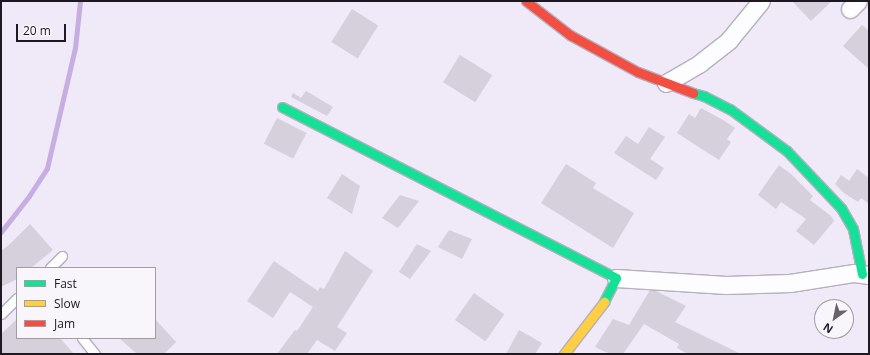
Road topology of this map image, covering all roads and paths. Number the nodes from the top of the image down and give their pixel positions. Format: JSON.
{"nodes":[{"id":1,"x":526,"y":1,"type":"edge"},
{"id":2,"x":761,"y":1,"type":"edge"},
{"id":3,"x":666,"y":83,"type":"junction"},
{"id":4,"x":282,"y":107,"type":"dead end"},
{"id":5,"x":62,"y":256,"type":"dead end"},
{"id":6,"x":51,"y":267,"type":"edge"},
{"id":7,"x":866,"y":274,"type":"edge"},
{"id":8,"x":616,"y":278,"type":"junction"},
{"id":9,"x":16,"y":299,"type":"edge"},
{"id":10,"x":1,"y":314,"type":"edge"},
{"id":11,"x":83,"y":339,"type":"edge"},
{"id":12,"x":95,"y":354,"type":"edge"},
{"id":13,"x":564,"y":354,"type":"edge"}],
"edges":[{"from":1,"to":3,"type":"street"},
{"from":2,"to":3,"type":"street"},
{"from":3,"to":7,"type":"street"},
{"from":4,"to":8,"type":"street"},
{"from":5,"to":6,"type":"lane"},
{"from":7,"to":8,"type":"street"},
{"from":8,"to":13,"type":"street"},
{"from":9,"to":10,"type":"lane"},
{"from":11,"to":12,"type":"lane"}]}
